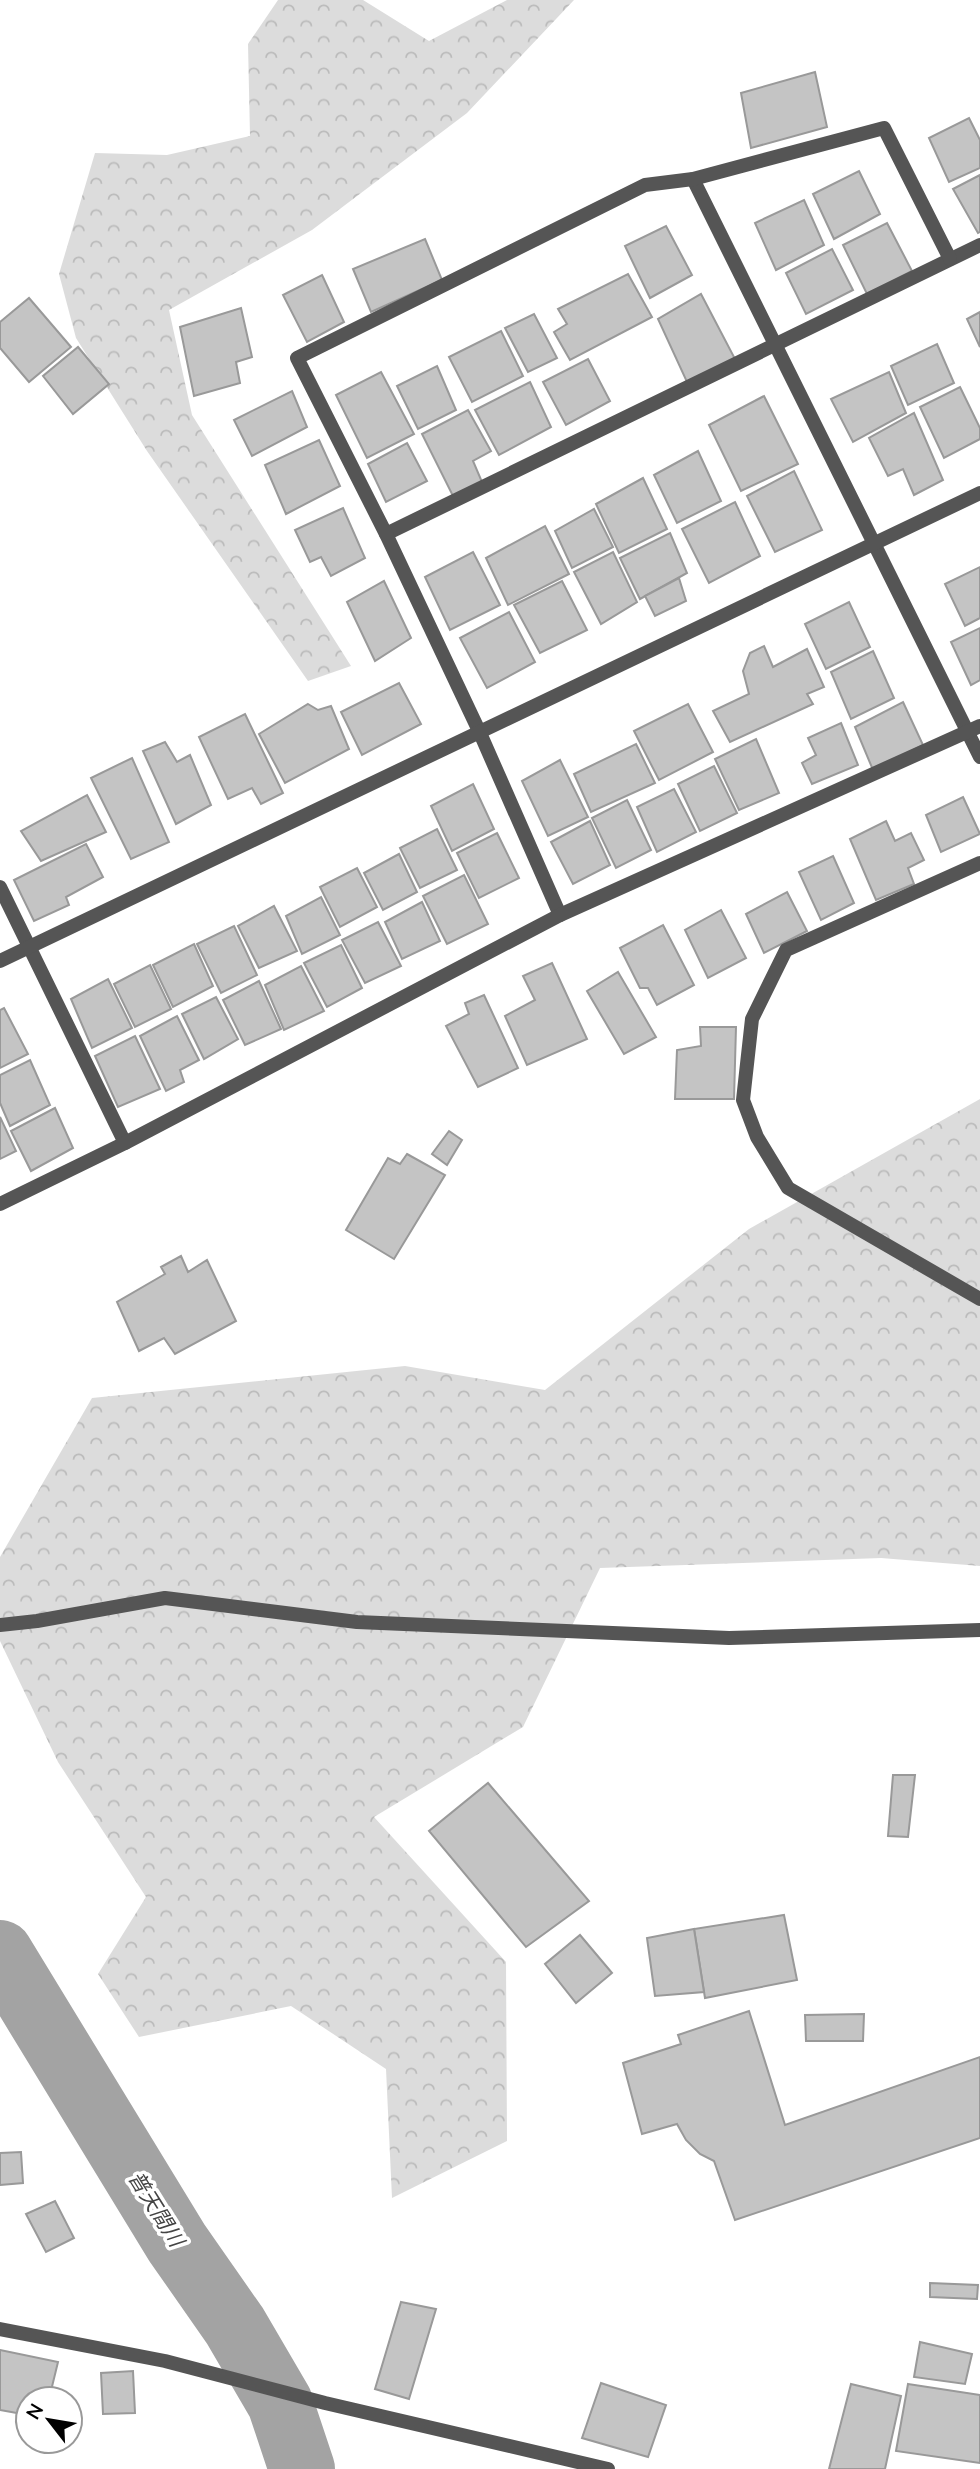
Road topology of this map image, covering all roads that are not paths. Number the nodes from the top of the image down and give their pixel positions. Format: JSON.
{"nodes":[{"id":1,"x":693,"y":179,"type":"junction"},
{"id":2,"x":980,"y":246,"type":"edge"},
{"id":3,"x":950,"y":259,"type":"junction"},
{"id":4,"x":777,"y":344,"type":"junction"},
{"id":5,"x":980,"y":493,"type":"edge"},
{"id":6,"x":386,"y":534,"type":"junction"},
{"id":7,"x":875,"y":543,"type":"junction"},
{"id":8,"x":974,"y":729,"type":"edge"},
{"id":9,"x":481,"y":733,"type":"junction"},
{"id":10,"x":980,"y":757,"type":"edge"},
{"id":11,"x":980,"y":863,"type":"edge"},
{"id":12,"x":0,"y":887,"type":"edge"},
{"id":13,"x":560,"y":915,"type":"junction"},
{"id":14,"x":29,"y":947,"type":"junction"},
{"id":15,"x":0,"y":961,"type":"edge"},
{"id":16,"x":125,"y":1143,"type":"junction"},
{"id":17,"x":0,"y":1204,"type":"edge"},
{"id":18,"x":980,"y":1299,"type":"edge"},
{"id":19,"x":0,"y":1625,"type":"edge"},
{"id":20,"x":980,"y":1630,"type":"edge"},
{"id":21,"x":0,"y":2329,"type":"edge"},
{"id":22,"x":608,"y":2469,"type":"edge"}],
"edges":[{"from":1,"to":3,"type":"street"},
{"from":1,"to":4,"type":"street"},
{"from":1,"to":6,"type":"street"},
{"from":2,"to":3,"type":"street"},
{"from":3,"to":4,"type":"street"},
{"from":4,"to":6,"type":"street"},
{"from":4,"to":7,"type":"street"},
{"from":5,"to":7,"type":"street"},
{"from":6,"to":9,"type":"street"},
{"from":7,"to":8,"type":"street"},
{"from":7,"to":9,"type":"street"},
{"from":8,"to":10,"type":"street"},
{"from":8,"to":13,"type":"street"},
{"from":9,"to":13,"type":"street"},
{"from":9,"to":14,"type":"street"},
{"from":11,"to":18,"type":"street"},
{"from":12,"to":14,"type":"street"},
{"from":13,"to":16,"type":"street"},
{"from":14,"to":15,"type":"street"},
{"from":14,"to":16,"type":"street"},
{"from":16,"to":17,"type":"street"},
{"from":19,"to":20,"type":"street"},
{"from":21,"to":22,"type":"street"}]}
